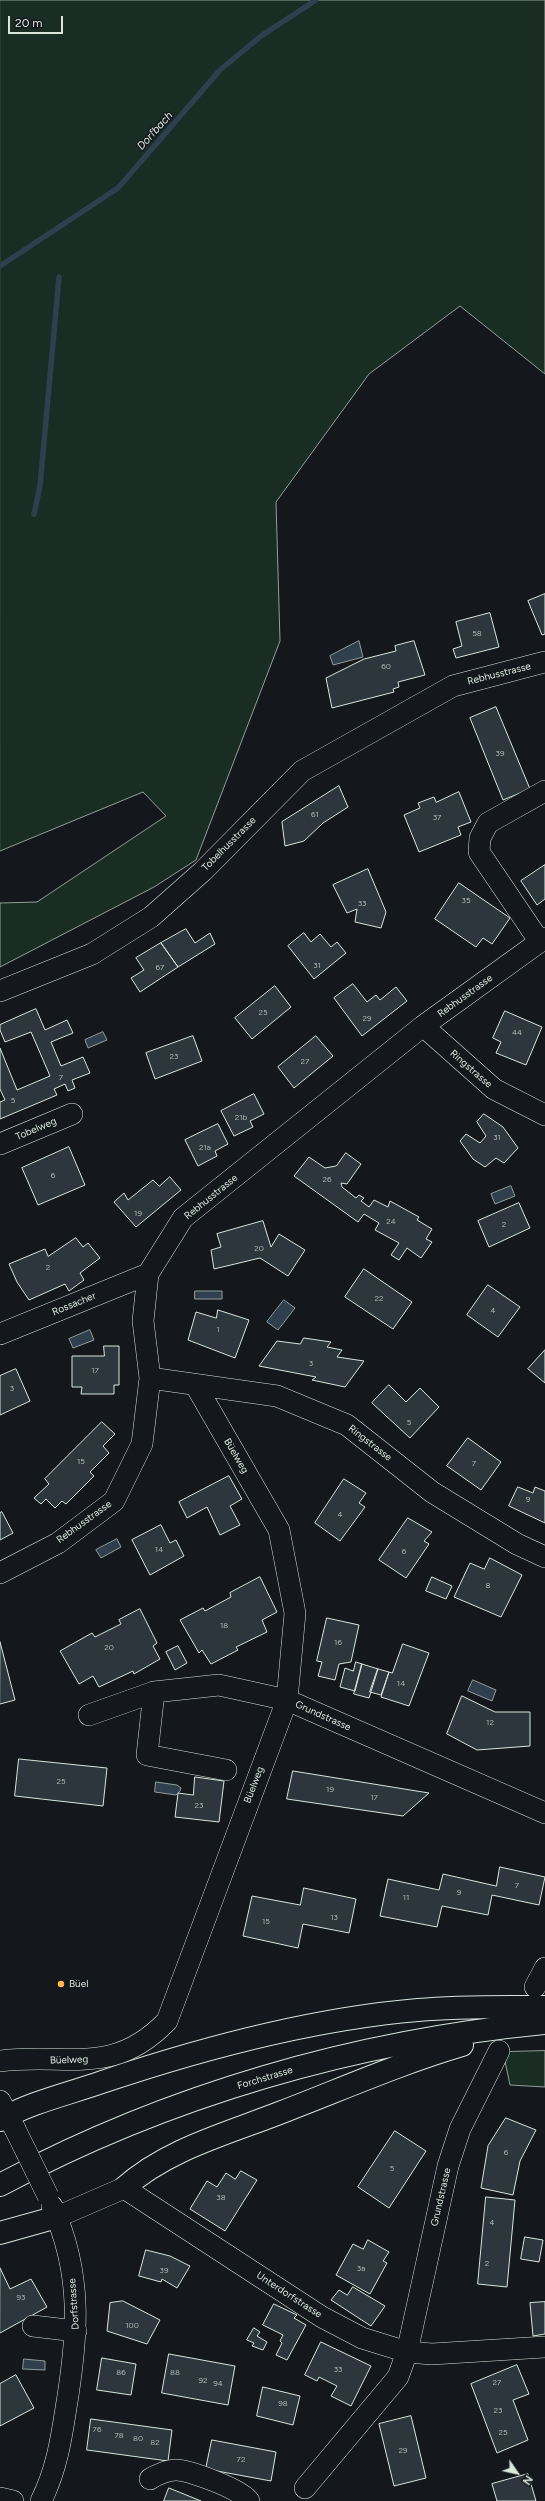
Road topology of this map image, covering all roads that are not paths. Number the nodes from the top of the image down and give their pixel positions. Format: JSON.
{"nodes":[{"id":1,"x":545,"y":662,"type":"edge"},
{"id":2,"x":453,"y":686,"type":"joint"},
{"id":3,"x":545,"y":791,"type":"edge"},
{"id":4,"x":542,"y":940,"type":"edge"},
{"id":5,"x":0,"y":991,"type":"edge"},
{"id":6,"x":423,"y":1026,"type":"junction"},
{"id":7,"x":72,"y":1114,"type":"dead end"},
{"id":8,"x":545,"y":1115,"type":"edge"},
{"id":9,"x":0,"y":1144,"type":"edge"},
{"id":10,"x":148,"y":1274,"type":"junction"},
{"id":11,"x":0,"y":1334,"type":"edge"},
{"id":12,"x":150,"y":1378,"type":"junction"},
{"id":13,"x":196,"y":1386,"type":"junction"},
{"id":14,"x":545,"y":1558,"type":"edge"},
{"id":15,"x":0,"y":1573,"type":"edge"},
{"id":16,"x":154,"y":1692,"type":"junction"},
{"id":17,"x":287,"y":1700,"type":"junction"},
{"id":18,"x":89,"y":1715,"type":"dead end"},
{"id":19,"x":226,"y":1770,"type":"dead end"},
{"id":20,"x":545,"y":1813,"type":"edge"},
{"id":21,"x":545,"y":1968,"type":"edge"},
{"id":22,"x":535,"y":1987,"type":"dead end"},
{"id":23,"x":545,"y":2008,"type":"edge"},
{"id":24,"x":545,"y":2024,"type":"edge"},
{"id":25,"x":499,"y":2051,"type":"dead end"},
{"id":26,"x":0,"y":2062,"type":"edge"},
{"id":27,"x":6,"y":2116,"type":"edge"},
{"id":28,"x":0,"y":2170,"type":"edge"},
{"id":29,"x":0,"y":2185,"type":"edge"},
{"id":30,"x":124,"y":2188,"type":"junction"},
{"id":31,"x":57,"y":2217,"type":"junction"},
{"id":32,"x":0,"y":2233,"type":"edge"},
{"id":33,"x":33,"y":2326,"type":"dead end"},
{"id":34,"x":76,"y":2331,"type":"junction"},
{"id":35,"x":545,"y":2347,"type":"edge"},
{"id":36,"x":406,"y":2352,"type":"junction"},
{"id":37,"x":150,"y":2479,"type":"dead end"},
{"id":38,"x":306,"y":2488,"type":"dead end"},
{"id":39,"x":0,"y":2498,"type":"edge"},
{"id":40,"x":13,"y":2501,"type":"edge"},
{"id":41,"x":41,"y":2501,"type":"edge"},
{"id":42,"x":249,"y":2501,"type":"edge"}],
"edges":[{"from":1,"to":2,"type":"street","name":"Rebhusstrasse"},
{"from":2,"to":5,"type":"street","name":"Tobelhusstrasse"},
{"from":3,"to":4,"type":"street"},
{"from":4,"to":6,"type":"street","name":"Rebhusstrasse"},
{"from":6,"to":8,"type":"street","name":"Ringstrasse"},
{"from":6,"to":10,"type":"street","name":"Rebhusstrasse"},
{"from":7,"to":9,"type":"street","name":"Tobelweg"},
{"from":10,"to":11,"type":"street","name":"Rossacher"},
{"from":10,"to":12,"type":"street","name":"Rebhusstrasse"},
{"from":12,"to":13,"type":"street","name":"Ringstrasse"},
{"from":12,"to":15,"type":"street","name":"Rebhusstrasse"},
{"from":13,"to":14,"type":"street","name":"Ringstrasse"},
{"from":13,"to":17,"type":"street","name":"Büelweg"},
{"from":16,"to":17,"type":"street","name":"Grundstrasse"},
{"from":16,"to":18,"type":"street","name":"Grundstrasse"},
{"from":16,"to":19,"type":"street"},
{"from":17,"to":20,"type":"street","name":"Grundstrasse"},
{"from":17,"to":26,"type":"street","name":"Büelweg"},
{"from":21,"to":22,"type":"street"},
{"from":23,"to":27,"type":"highway"},
{"from":23,"to":28,"type":"highway","name":"Forchstrasse"},
{"from":24,"to":29,"type":"highway","name":"Forchstrasse"},
{"from":24,"to":30,"type":"highway"},
{"from":25,"to":36,"type":"street","name":"Grundstrasse"},
{"from":27,"to":31,"type":"street","name":"Dorfstrasse","bridge":true},
{"from":30,"to":31,"type":"street"},
{"from":30,"to":36,"type":"street","name":"Unterdorfstrasse"},
{"from":31,"to":32,"type":"highway"},
{"from":31,"to":34,"type":"street","name":"Dorfstrasse"},
{"from":33,"to":34,"type":"street"},
{"from":34,"to":41,"type":"street","name":"Dorfstrasse"},
{"from":35,"to":36,"type":"street","name":"Unterdorfstrasse"},
{"from":36,"to":38,"type":"street","name":"Grundstrasse"},
{"from":37,"to":42,"type":"street"},
{"from":39,"to":40,"type":"street"}]}
